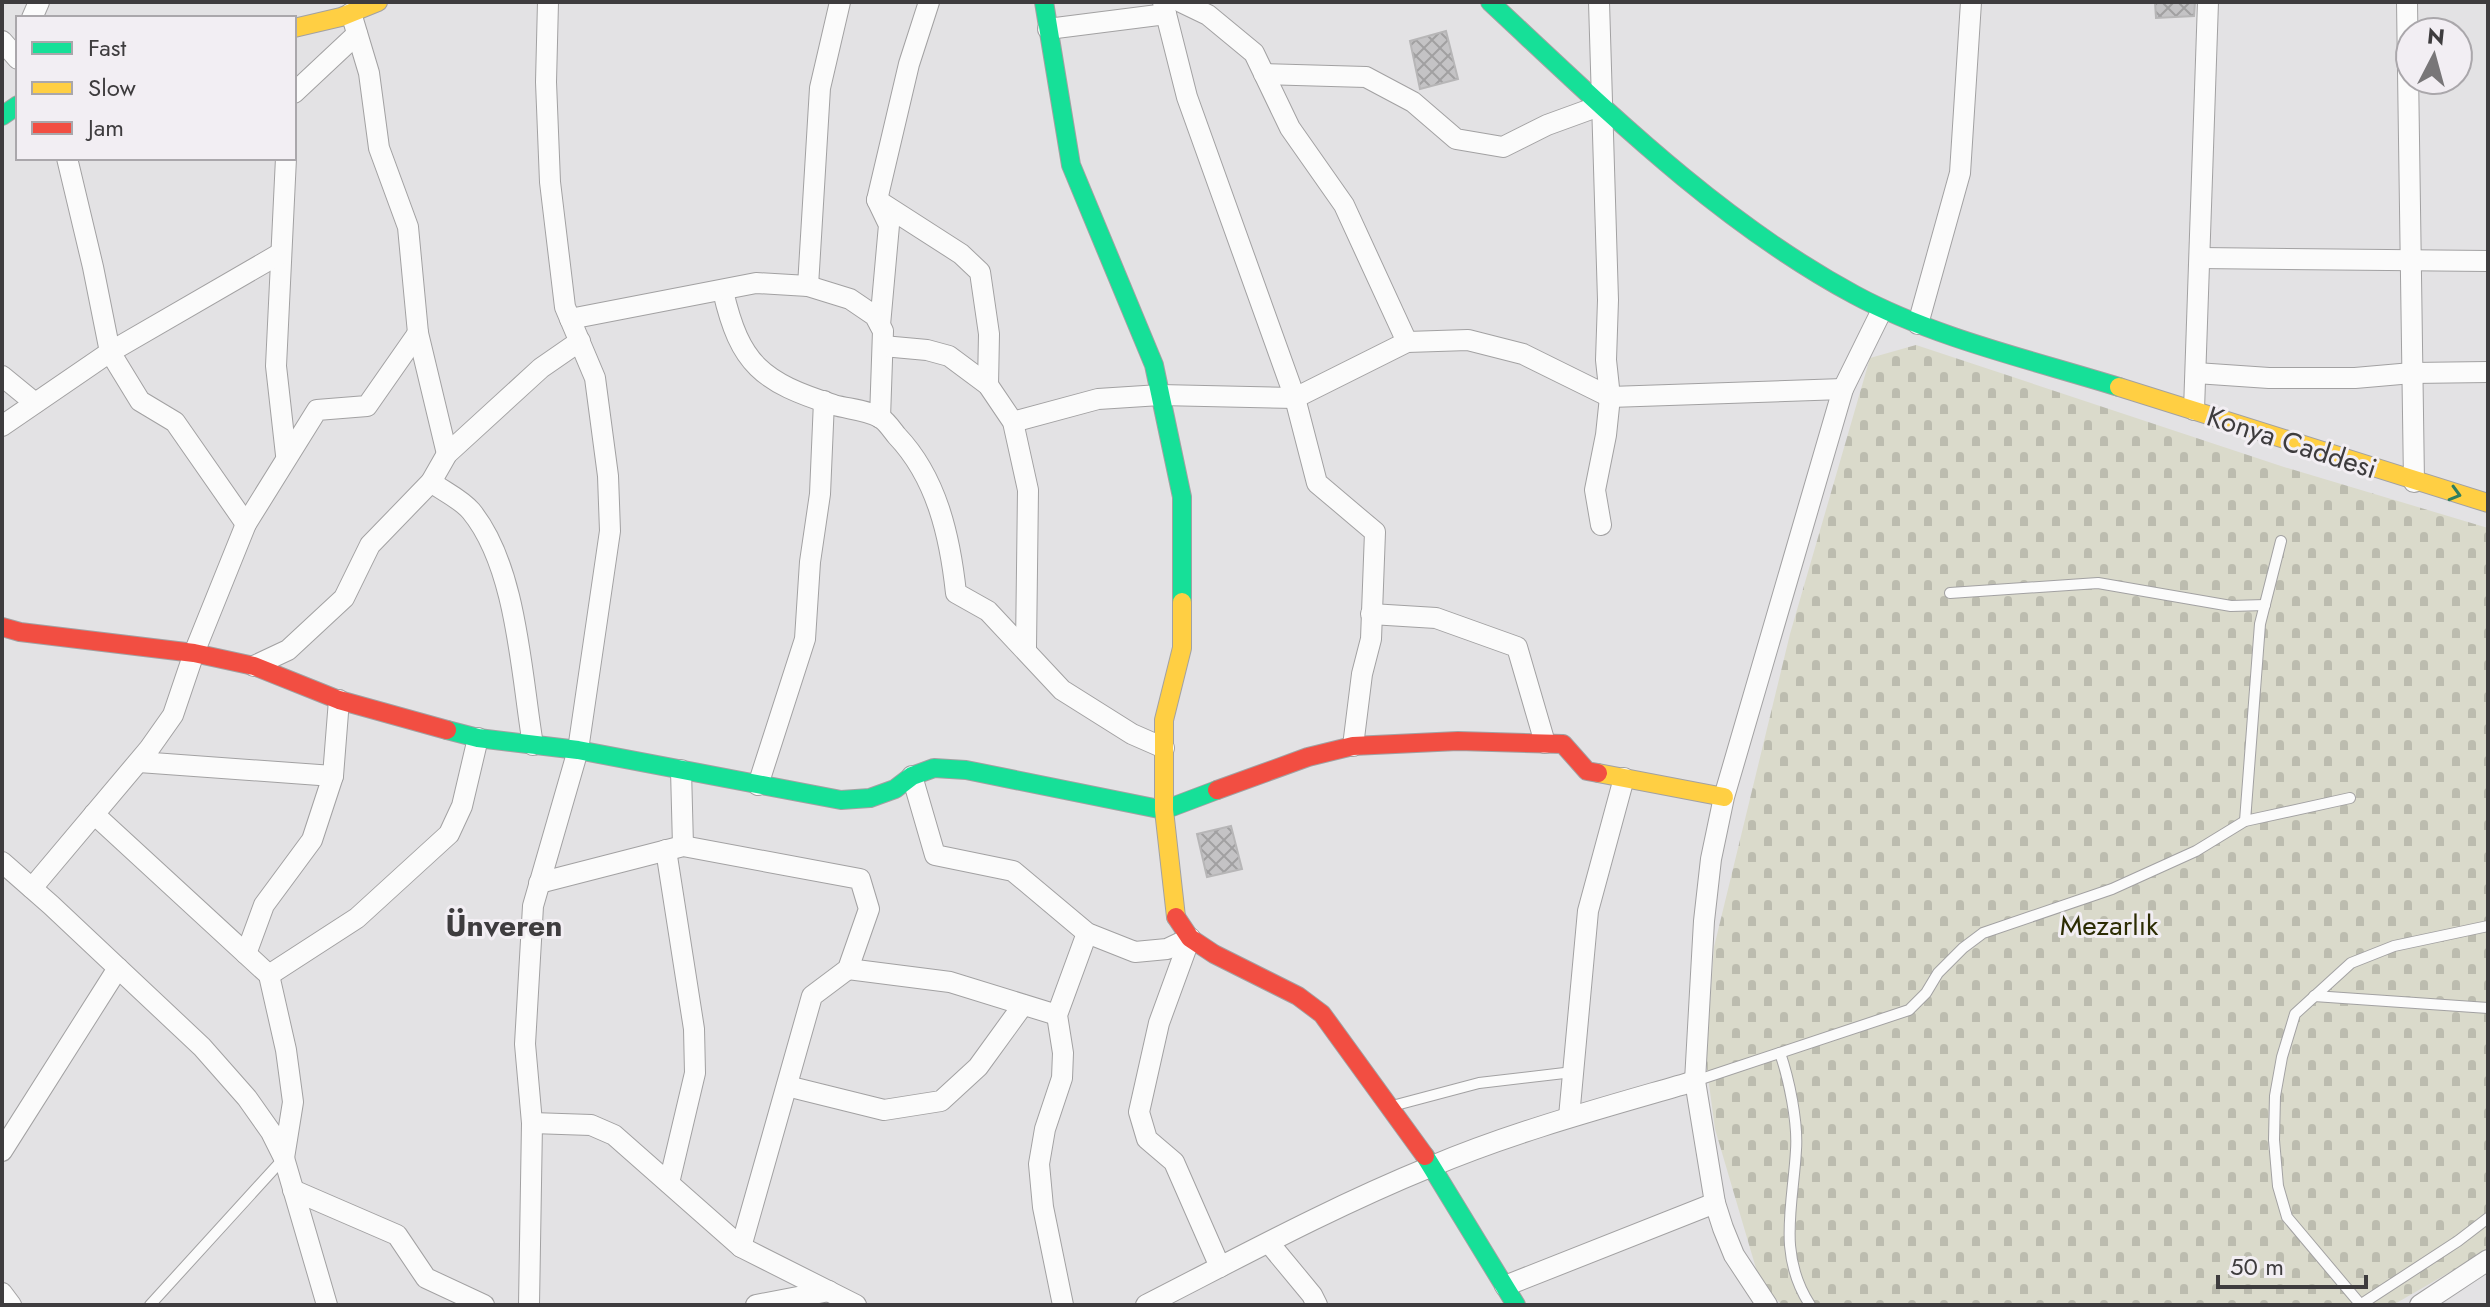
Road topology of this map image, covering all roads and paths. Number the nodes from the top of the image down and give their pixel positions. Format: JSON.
{"nodes":[{"id":1,"x":378,"y":2,"type":"edge"},
{"id":2,"x":548,"y":2,"type":"edge"},
{"id":3,"x":840,"y":2,"type":"edge"},
{"id":4,"x":929,"y":2,"type":"edge"},
{"id":5,"x":1044,"y":2,"type":"edge"},
{"id":6,"x":1490,"y":2,"type":"edge"},
{"id":7,"x":1599,"y":2,"type":"edge"},
{"id":8,"x":1971,"y":2,"type":"edge"},
{"id":9,"x":2208,"y":2,"type":"edge"},
{"id":10,"x":2407,"y":2,"type":"edge"},
{"id":11,"x":1170,"y":6,"type":"edge"},
{"id":12,"x":351,"y":13,"type":"junction"},
{"id":13,"x":296,"y":27,"type":"edge"},
{"id":14,"x":1048,"y":29,"type":"junction"},
{"id":15,"x":357,"y":34,"type":"junction"},
{"id":16,"x":1264,"y":74,"type":"junction"},
{"id":17,"x":296,"y":91,"type":"edge"},
{"id":18,"x":1602,"y":105,"type":"junction"},
{"id":19,"x":67,"y":160,"type":"edge"},
{"id":20,"x":286,"y":160,"type":"edge"},
{"id":21,"x":877,"y":200,"type":"junction"},
{"id":22,"x":281,"y":253,"type":"junction"},
{"id":23,"x":2200,"y":258,"type":"junction"},
{"id":24,"x":2410,"y":261,"type":"junction"},
{"id":25,"x":2488,"y":261,"type":"edge"},
{"id":26,"x":808,"y":286,"type":"junction"},
{"id":27,"x":723,"y":291,"type":"junction"},
{"id":28,"x":1882,"y":310,"type":"junction"},
{"id":29,"x":570,"y":319,"type":"junction"},
{"id":30,"x":1918,"y":324,"type":"junction"},
{"id":31,"x":880,"y":325,"type":"junction"},
{"id":32,"x":418,"y":333,"type":"junction"},
{"id":33,"x":580,"y":341,"type":"junction"},
{"id":34,"x":1407,"y":342,"type":"junction"},
{"id":35,"x":883,"y":346,"type":"junction"},
{"id":36,"x":110,"y":352,"type":"junction"},
{"id":37,"x":2488,"y":372,"type":"edge"},
{"id":38,"x":2196,"y":373,"type":"junction"},
{"id":39,"x":2412,"y":373,"type":"junction"},
{"id":40,"x":2,"y":376,"type":"edge"},
{"id":41,"x":988,"y":385,"type":"junction"},
{"id":42,"x":1843,"y":389,"type":"junction"},
{"id":43,"x":1160,"y":395,"type":"junction"},
{"id":44,"x":1610,"y":397,"type":"junction"},
{"id":45,"x":1295,"y":398,"type":"junction"},
{"id":46,"x":824,"y":401,"type":"junction"},
{"id":47,"x":35,"y":403,"type":"junction"},
{"id":48,"x":2194,"y":410,"type":"junction"},
{"id":49,"x":880,"y":418,"type":"junction"},
{"id":50,"x":1013,"y":422,"type":"junction"},
{"id":51,"x":2,"y":426,"type":"edge"},
{"id":52,"x":447,"y":454,"type":"junction"},
{"id":53,"x":286,"y":455,"type":"junction"},
{"id":54,"x":2443,"y":469,"type":"dead end"},
{"id":55,"x":2413,"y":472,"type":"junction"},
{"id":56,"x":431,"y":482,"type":"junction"},
{"id":57,"x":2488,"y":503,"type":"edge"},
{"id":58,"x":246,"y":524,"type":"junction"},
{"id":59,"x":1601,"y":525,"type":"dead end"},
{"id":60,"x":2281,"y":541,"type":"dead end"},
{"id":61,"x":1950,"y":593,"type":"dead end"},
{"id":62,"x":2265,"y":605,"type":"junction"},
{"id":63,"x":1371,"y":614,"type":"junction"},
{"id":64,"x":2,"y":627,"type":"edge"},
{"id":65,"x":1026,"y":648,"type":"junction"},
{"id":66,"x":194,"y":653,"type":"junction"},
{"id":67,"x":254,"y":666,"type":"junction"},
{"id":68,"x":339,"y":700,"type":"junction"},
{"id":69,"x":478,"y":738,"type":"junction"},
{"id":70,"x":1545,"y":743,"type":"junction"},
{"id":71,"x":533,"y":745,"type":"junction"},
{"id":72,"x":1353,"y":746,"type":"junction"},
{"id":73,"x":1164,"y":748,"type":"junction"},
{"id":74,"x":578,"y":750,"type":"junction"},
{"id":75,"x":139,"y":762,"type":"junction"},
{"id":76,"x":681,"y":770,"type":"junction"},
{"id":77,"x":333,"y":776,"type":"junction"},
{"id":78,"x":912,"y":776,"type":"junction"},
{"id":79,"x":1624,"y":778,"type":"junction"},
{"id":80,"x":758,"y":785,"type":"junction"},
{"id":81,"x":1724,"y":797,"type":"junction"},
{"id":82,"x":2350,"y":798,"type":"dead end"},
{"id":83,"x":1164,"y":810,"type":"junction"},
{"id":84,"x":94,"y":814,"type":"junction"},
{"id":85,"x":2245,"y":821,"type":"junction"},
{"id":86,"x":674,"y":848,"type":"junction"},
{"id":87,"x":2,"y":862,"type":"edge"},
{"id":88,"x":539,"y":883,"type":"junction"},
{"id":89,"x":32,"y":888,"type":"junction"},
{"id":90,"x":2488,"y":926,"type":"edge"},
{"id":91,"x":1087,"y":933,"type":"junction"},
{"id":92,"x":1190,"y":938,"type":"junction"},
{"id":93,"x":246,"y":954,"type":"junction"},
{"id":94,"x":118,"y":968,"type":"junction"},
{"id":95,"x":848,"y":969,"type":"junction"},
{"id":96,"x":269,"y":975,"type":"junction"},
{"id":97,"x":2314,"y":996,"type":"junction"},
{"id":98,"x":1023,"y":1005,"type":"junction"},
{"id":99,"x":2488,"y":1008,"type":"edge"},
{"id":100,"x":1057,"y":1015,"type":"junction"},
{"id":101,"x":1780,"y":1053,"type":"junction"},
{"id":102,"x":1573,"y":1072,"type":"junction"},
{"id":103,"x":1695,"y":1081,"type":"junction"},
{"id":104,"x":787,"y":1086,"type":"junction"},
{"id":105,"x":1390,"y":1106,"type":"junction"},
{"id":106,"x":1569,"y":1117,"type":"junction"},
{"id":107,"x":532,"y":1123,"type":"junction"},
{"id":108,"x":2,"y":1151,"type":"edge"},
{"id":109,"x":284,"y":1158,"type":"junction"},
{"id":110,"x":1432,"y":1166,"type":"junction"},
{"id":111,"x":669,"y":1183,"type":"junction"},
{"id":112,"x":293,"y":1190,"type":"junction"},
{"id":113,"x":1715,"y":1203,"type":"junction"},
{"id":114,"x":2488,"y":1218,"type":"edge"},
{"id":115,"x":1269,"y":1243,"type":"junction"},
{"id":116,"x":741,"y":1247,"type":"junction"},
{"id":117,"x":2488,"y":1260,"type":"edge"},
{"id":118,"x":1220,"y":1267,"type":"junction"},
{"id":119,"x":1505,"y":1286,"type":"junction"},
{"id":120,"x":829,"y":1291,"type":"junction"},
{"id":121,"x":2,"y":1293,"type":"edge"},
{"id":122,"x":1173,"y":1299,"type":"edge"},
{"id":123,"x":852,"y":1304,"type":"edge"},
{"id":124,"x":11,"y":1305,"type":"edge"},
{"id":125,"x":150,"y":1305,"type":"edge"},
{"id":126,"x":327,"y":1305,"type":"edge"},
{"id":127,"x":484,"y":1305,"type":"edge"},
{"id":128,"x":529,"y":1305,"type":"edge"},
{"id":129,"x":756,"y":1305,"type":"edge"},
{"id":130,"x":1063,"y":1305,"type":"edge"},
{"id":131,"x":1146,"y":1305,"type":"edge"},
{"id":132,"x":1317,"y":1305,"type":"edge"},
{"id":133,"x":1516,"y":1305,"type":"edge"},
{"id":134,"x":1767,"y":1305,"type":"edge"},
{"id":135,"x":1810,"y":1305,"type":"edge"},
{"id":136,"x":2360,"y":1305,"type":"edge"},
{"id":137,"x":2420,"y":1305,"type":"edge"}],
"edges":[{"from":1,"to":12,"type":"street"},
{"from":2,"to":29,"type":"street"},
{"from":3,"to":26,"type":"street"},
{"from":4,"to":21,"type":"street"},
{"from":5,"to":14,"type":"street"},
{"from":6,"to":18,"type":"street","name":"Konya Caddesi"},
{"from":7,"to":18,"type":"street"},
{"from":8,"to":30,"type":"street"},
{"from":9,"to":23,"type":"street"},
{"from":10,"to":24,"type":"street"},
{"from":11,"to":14,"type":"street"},
{"from":11,"to":16,"type":"street"},
{"from":11,"to":45,"type":"street"},
{"from":12,"to":13,"type":"street"},
{"from":12,"to":15,"type":"street"},
{"from":14,"to":43,"type":"street"},
{"from":15,"to":17,"type":"street"},
{"from":15,"to":32,"type":"street"},
{"from":16,"to":18,"type":"street"},
{"from":16,"to":34,"type":"street"},
{"from":18,"to":28,"type":"street","name":"Konya Caddesi"},
{"from":18,"to":44,"type":"street"},
{"from":19,"to":36,"type":"street"},
{"from":20,"to":22,"type":"street"},
{"from":21,"to":31,"type":"street"},
{"from":21,"to":41,"type":"street"},
{"from":22,"to":36,"type":"street"},
{"from":22,"to":53,"type":"street"},
{"from":23,"to":24,"type":"street"},
{"from":23,"to":38,"type":"street"},
{"from":24,"to":25,"type":"street"},
{"from":24,"to":39,"type":"street"},
{"from":26,"to":27,"type":"street"},
{"from":26,"to":31,"type":"street"},
{"from":27,"to":29,"type":"street"},
{"from":27,"to":46,"type":"street"},
{"from":28,"to":30,"type":"street","name":"Konya Caddesi"},
{"from":28,"to":42,"type":"street"},
{"from":29,"to":33,"type":"street"},
{"from":30,"to":48,"type":"street","name":"Konya Caddesi"},
{"from":31,"to":35,"type":"street"},
{"from":32,"to":52,"type":"street"},
{"from":32,"to":53,"type":"street"},
{"from":33,"to":52,"type":"street"},
{"from":33,"to":74,"type":"street"},
{"from":34,"to":44,"type":"street"},
{"from":34,"to":45,"type":"street"},
{"from":35,"to":41,"type":"street"},
{"from":35,"to":49,"type":"street"},
{"from":36,"to":47,"type":"street"},
{"from":36,"to":58,"type":"street"},
{"from":37,"to":39,"type":"street"},
{"from":38,"to":39,"type":"street"},
{"from":38,"to":48,"type":"street"},
{"from":39,"to":55,"type":"street"},
{"from":40,"to":47,"type":"street"},
{"from":41,"to":50,"type":"street"},
{"from":42,"to":44,"type":"street"},
{"from":42,"to":81,"type":"street"},
{"from":43,"to":45,"type":"street"},
{"from":43,"to":50,"type":"street"},
{"from":43,"to":73,"type":"street"},
{"from":44,"to":59,"type":"street"},
{"from":45,"to":63,"type":"street"},
{"from":46,"to":49,"type":"street"},
{"from":46,"to":80,"type":"street"},
{"from":47,"to":51,"type":"street"},
{"from":48,"to":55,"type":"street","name":"Konya Caddesi"},
{"from":49,"to":65,"type":"street"},
{"from":50,"to":65,"type":"street"},
{"from":52,"to":56,"type":"street"},
{"from":53,"to":58,"type":"street"},
{"from":54,"to":55,"type":"street","name":"Konya Caddesi"},
{"from":55,"to":57,"type":"street","name":"Konya Caddesi","one_way":true},
{"from":56,"to":67,"type":"street"},
{"from":56,"to":71,"type":"street"},
{"from":58,"to":66,"type":"street"},
{"from":60,"to":62,"type":"lane"},
{"from":61,"to":62,"type":"lane"},
{"from":62,"to":85,"type":"lane"},
{"from":63,"to":70,"type":"street"},
{"from":63,"to":72,"type":"street"},
{"from":64,"to":66,"type":"street"},
{"from":65,"to":73,"type":"street"},
{"from":66,"to":67,"type":"street"},
{"from":66,"to":75,"type":"street"},
{"from":67,"to":68,"type":"street"},
{"from":68,"to":69,"type":"street"},
{"from":68,"to":77,"type":"street"},
{"from":69,"to":71,"type":"street"},
{"from":69,"to":96,"type":"street"},
{"from":70,"to":72,"type":"street"},
{"from":70,"to":79,"type":"street"},
{"from":71,"to":74,"type":"street"},
{"from":72,"to":83,"type":"street"},
{"from":73,"to":83,"type":"street"},
{"from":74,"to":76,"type":"street"},
{"from":74,"to":88,"type":"street"},
{"from":75,"to":77,"type":"street"},
{"from":75,"to":84,"type":"street"},
{"from":76,"to":80,"type":"street"},
{"from":76,"to":86,"type":"street"},
{"from":77,"to":93,"type":"street"},
{"from":78,"to":80,"type":"street"},
{"from":78,"to":83,"type":"street"},
{"from":78,"to":91,"type":"street"},
{"from":79,"to":81,"type":"street"},
{"from":79,"to":102,"type":"street"},
{"from":81,"to":103,"type":"street"},
{"from":82,"to":85,"type":"lane"},
{"from":83,"to":92,"type":"street"},
{"from":84,"to":89,"type":"street"},
{"from":84,"to":93,"type":"street"},
{"from":85,"to":101,"type":"lane"},
{"from":86,"to":88,"type":"street"},
{"from":86,"to":95,"type":"street"},
{"from":86,"to":111,"type":"street"},
{"from":87,"to":89,"type":"street"},
{"from":88,"to":107,"type":"street"},
{"from":89,"to":94,"type":"street"},
{"from":90,"to":97,"type":"lane"},
{"from":91,"to":92,"type":"street"},
{"from":91,"to":100,"type":"street"},
{"from":92,"to":105,"type":"street"},
{"from":92,"to":118,"type":"street"},
{"from":93,"to":96,"type":"street"},
{"from":94,"to":108,"type":"street"},
{"from":94,"to":109,"type":"street"},
{"from":95,"to":98,"type":"street"},
{"from":95,"to":104,"type":"street"},
{"from":96,"to":109,"type":"street"},
{"from":97,"to":99,"type":"lane"},
{"from":97,"to":136,"type":"lane"},
{"from":98,"to":100,"type":"street"},
{"from":98,"to":104,"type":"street"},
{"from":100,"to":130,"type":"street"},
{"from":101,"to":103,"type":"lane"},
{"from":101,"to":135,"type":"lane"},
{"from":102,"to":105,"type":"lane"},
{"from":102,"to":106,"type":"street"},
{"from":103,"to":106,"type":"street"},
{"from":103,"to":113,"type":"street"},
{"from":104,"to":116,"type":"street"},
{"from":105,"to":110,"type":"street"},
{"from":106,"to":110,"type":"street"},
{"from":107,"to":111,"type":"street"},
{"from":107,"to":128,"type":"street"},
{"from":109,"to":112,"type":"street"},
{"from":109,"to":125,"type":"lane"},
{"from":110,"to":115,"type":"street"},
{"from":110,"to":119,"type":"street"},
{"from":111,"to":116,"type":"street"},
{"from":112,"to":126,"type":"street"},
{"from":112,"to":127,"type":"street"},
{"from":113,"to":119,"type":"street"},
{"from":113,"to":134,"type":"street"},
{"from":114,"to":136,"type":"lane"},
{"from":115,"to":118,"type":"street"},
{"from":115,"to":132,"type":"street"},
{"from":116,"to":120,"type":"street"},
{"from":117,"to":137,"type":"street"},
{"from":118,"to":122,"type":"street"},
{"from":119,"to":133,"type":"street"},
{"from":120,"to":123,"type":"street"},
{"from":120,"to":129,"type":"street"},
{"from":121,"to":124,"type":"street"},
{"from":122,"to":131,"type":"street"}]}
